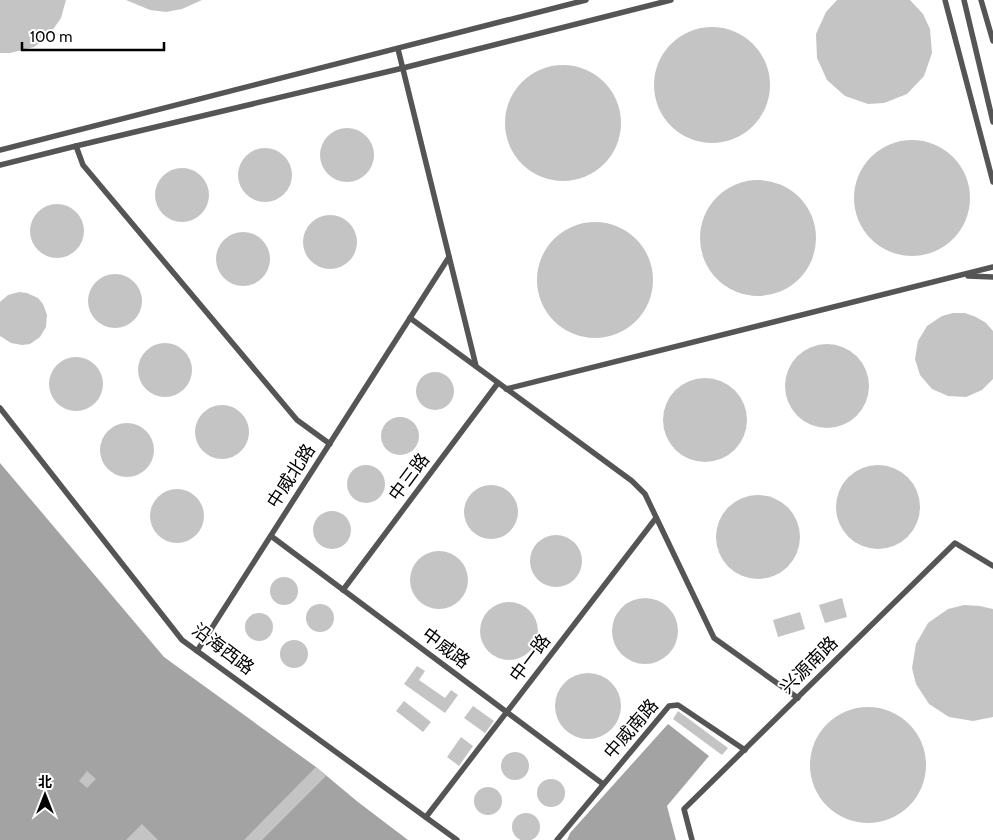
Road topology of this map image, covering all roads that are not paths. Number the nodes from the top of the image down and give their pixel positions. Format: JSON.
{"nodes":[{"id":1,"x":586,"y":0,"type":"edge"},
{"id":2,"x":671,"y":0,"type":"edge"},
{"id":3,"x":945,"y":0,"type":"edge"},
{"id":4,"x":964,"y":0,"type":"edge"},
{"id":5,"x":981,"y":0,"type":"edge"},
{"id":6,"x":993,"y":41,"type":"edge"},
{"id":7,"x":398,"y":49,"type":"junction"},
{"id":8,"x":403,"y":68,"type":"junction"},
{"id":9,"x":993,"y":122,"type":"edge"},
{"id":10,"x":76,"y":146,"type":"junction"},
{"id":11,"x":0,"y":150,"type":"edge"},
{"id":12,"x":0,"y":166,"type":"edge"},
{"id":13,"x":993,"y":182,"type":"edge"},
{"id":14,"x":449,"y":257,"type":"junction"},
{"id":15,"x":993,"y":266,"type":"edge"},
{"id":16,"x":961,"y":275,"type":"junction"},
{"id":17,"x":993,"y":277,"type":"edge"},
{"id":18,"x":410,"y":318,"type":"junction"},
{"id":19,"x":476,"y":366,"type":"junction"},
{"id":20,"x":498,"y":383,"type":"junction"},
{"id":21,"x":506,"y":389,"type":"junction"},
{"id":22,"x":0,"y":408,"type":"edge"},
{"id":23,"x":330,"y":444,"type":"junction"},
{"id":24,"x":656,"y":518,"type":"junction"},
{"id":25,"x":271,"y":536,"type":"junction"},
{"id":26,"x":993,"y":566,"type":"edge"},
{"id":27,"x":343,"y":590,"type":"junction"},
{"id":28,"x":197,"y":651,"type":"junction"},
{"id":29,"x":798,"y":698,"type":"junction"},
{"id":30,"x":507,"y":712,"type":"junction"},
{"id":31,"x":745,"y":750,"type":"junction"},
{"id":32,"x":603,"y":784,"type":"junction"},
{"id":33,"x":426,"y":818,"type":"junction"},
{"id":34,"x":457,"y":840,"type":"edge"},
{"id":35,"x":557,"y":840,"type":"edge"},
{"id":36,"x":692,"y":840,"type":"edge"}],
"edges":[{"from":1,"to":7,"type":"lane"},
{"from":2,"to":8,"type":"lane"},
{"from":3,"to":13,"type":"lane"},
{"from":4,"to":9,"type":"lane"},
{"from":5,"to":6,"type":"lane"},
{"from":7,"to":8,"type":"lane"},
{"from":7,"to":11,"type":"lane"},
{"from":8,"to":10,"type":"lane"},
{"from":8,"to":14,"type":"lane"},
{"from":10,"to":12,"type":"lane"},
{"from":10,"to":23,"type":"lane"},
{"from":14,"to":18,"type":"lane","name":"中威北路"},
{"from":14,"to":19,"type":"lane"},
{"from":15,"to":16,"type":"lane"},
{"from":16,"to":17,"type":"lane"},
{"from":16,"to":21,"type":"lane"},
{"from":18,"to":19,"type":"lane"},
{"from":18,"to":23,"type":"lane","name":"中威北路"},
{"from":19,"to":20,"type":"lane"},
{"from":20,"to":21,"type":"lane"},
{"from":20,"to":27,"type":"lane","name":"中三路"},
{"from":21,"to":24,"type":"lane"},
{"from":22,"to":28,"type":"lane","name":"沿海西路"},
{"from":23,"to":25,"type":"lane","name":"中威北路"},
{"from":24,"to":29,"type":"lane"},
{"from":24,"to":30,"type":"lane","name":"中一路"},
{"from":25,"to":27,"type":"lane","name":"中威路"},
{"from":25,"to":28,"type":"lane","name":"中威北路"},
{"from":26,"to":29,"type":"lane","name":"兴源南路"},
{"from":27,"to":30,"type":"lane","name":"中威路"},
{"from":28,"to":33,"type":"lane","name":"沿海西路"},
{"from":29,"to":31,"type":"lane","name":"兴源南路"},
{"from":30,"to":32,"type":"lane","name":"中威路"},
{"from":30,"to":33,"type":"lane","name":"中一路"},
{"from":31,"to":32,"type":"lane","name":"中威南路"},
{"from":31,"to":36,"type":"lane","name":"兴源南路"},
{"from":32,"to":35,"type":"lane","name":"中威南路"},
{"from":33,"to":34,"type":"lane","name":"沿海西路"}]}
